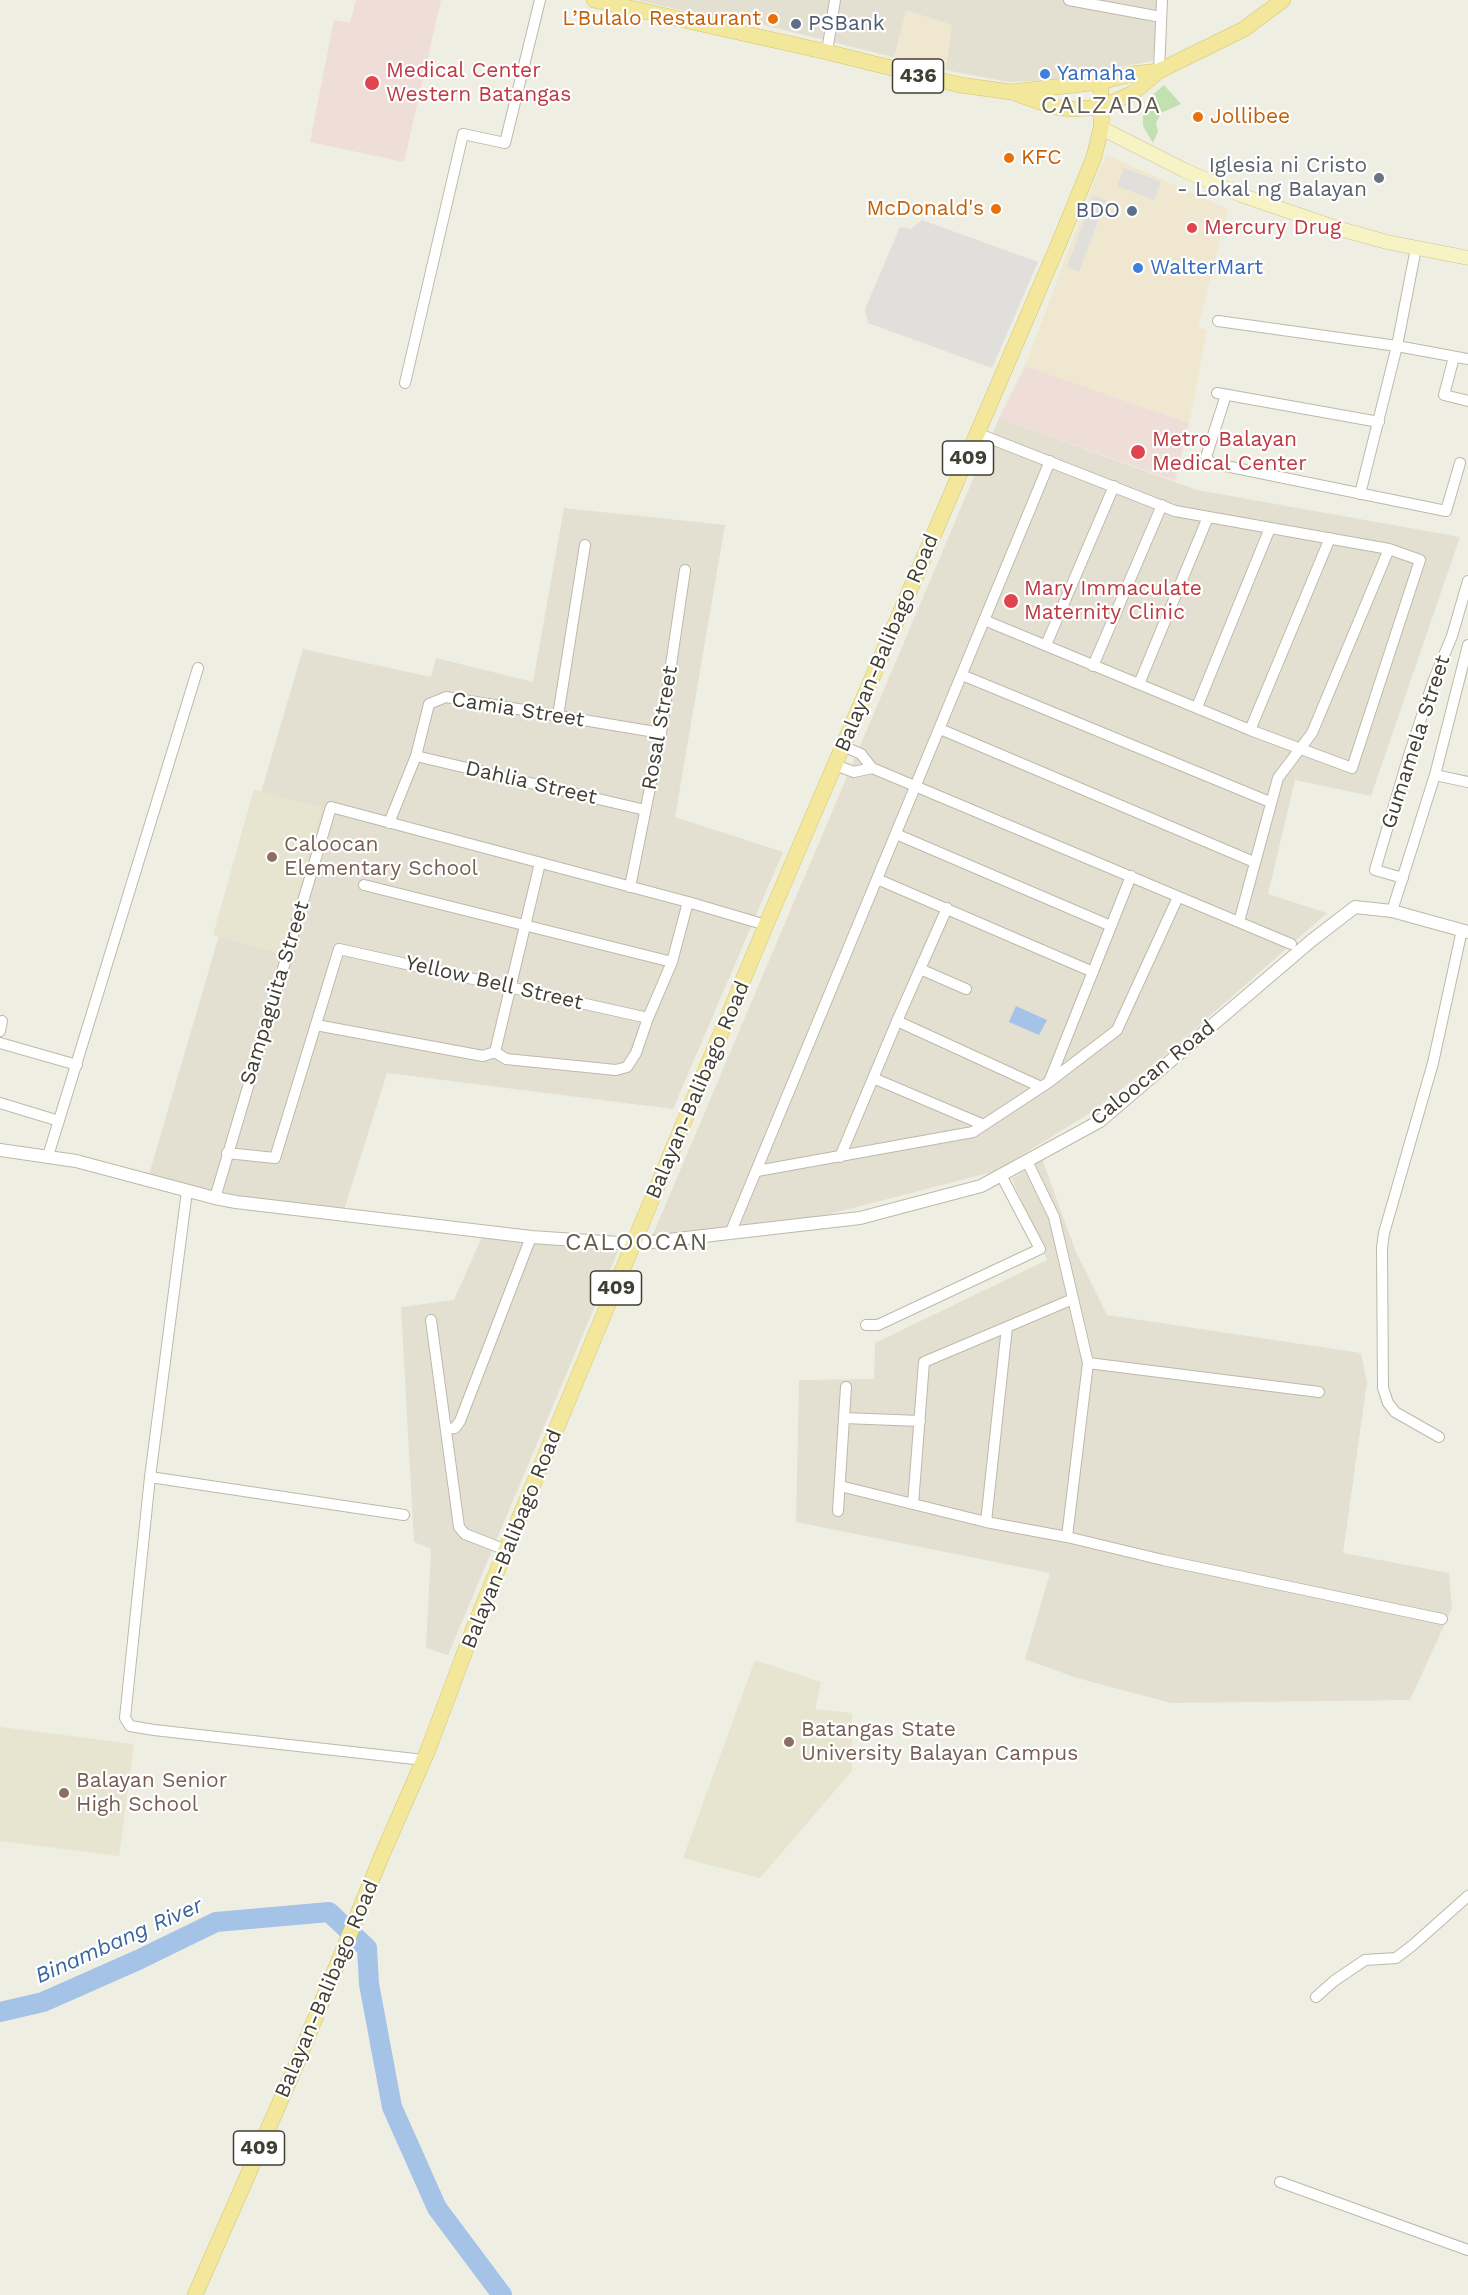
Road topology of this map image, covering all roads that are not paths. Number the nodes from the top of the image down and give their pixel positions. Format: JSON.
{"nodes":[{"id":1,"x":540,"y":0,"type":"edge"},
{"id":2,"x":594,"y":0,"type":"edge"},
{"id":3,"x":835,"y":0,"type":"edge"},
{"id":4,"x":1068,"y":0,"type":"edge"},
{"id":5,"x":1162,"y":0,"type":"edge"},
{"id":6,"x":1283,"y":0,"type":"edge"},
{"id":7,"x":1103,"y":3,"type":"edge"},
{"id":8,"x":1161,"y":17,"type":"junction"},
{"id":9,"x":827,"y":52,"type":"junction"},
{"id":10,"x":1159,"y":71,"type":"junction"},
{"id":11,"x":1100,"y":82,"type":"junction"},
{"id":12,"x":1011,"y":92,"type":"junction"},
{"id":13,"x":1102,"y":107,"type":"junction"},
{"id":14,"x":1101,"y":128,"type":"junction"},
{"id":15,"x":1416,"y":248,"type":"junction"},
{"id":16,"x":1468,"y":258,"type":"edge"},
{"id":17,"x":1218,"y":321,"type":"dead end"},
{"id":18,"x":1397,"y":346,"type":"junction"},
{"id":19,"x":1454,"y":357,"type":"junction"},
{"id":20,"x":1468,"y":359,"type":"edge"},
{"id":21,"x":405,"y":384,"type":"dead end"},
{"id":22,"x":1468,"y":401,"type":"edge"},
{"id":23,"x":1379,"y":422,"type":"junction"},
{"id":24,"x":978,"y":434,"type":"junction"},
{"id":25,"x":1050,"y":461,"type":"junction"},
{"id":26,"x":1460,"y":463,"type":"dead end"},
{"id":27,"x":1114,"y":486,"type":"junction"},
{"id":28,"x":1360,"y":494,"type":"junction"},
{"id":29,"x":1162,"y":505,"type":"junction"},
{"id":30,"x":1208,"y":517,"type":"junction"},
{"id":31,"x":1270,"y":528,"type":"junction"},
{"id":32,"x":1330,"y":538,"type":"junction"},
{"id":33,"x":585,"y":545,"type":"dead end"},
{"id":34,"x":1389,"y":549,"type":"junction"},
{"id":35,"x":685,"y":570,"type":"dead end"},
{"id":36,"x":1468,"y":580,"type":"edge"},
{"id":37,"x":1466,"y":599,"type":"edge"},
{"id":38,"x":984,"y":620,"type":"junction"},
{"id":39,"x":1452,"y":636,"type":"junction"},
{"id":40,"x":1468,"y":640,"type":"edge"},
{"id":41,"x":1046,"y":645,"type":"junction"},
{"id":42,"x":1468,"y":645,"type":"edge"},
{"id":43,"x":1093,"y":666,"type":"junction"},
{"id":44,"x":198,"y":668,"type":"dead end"},
{"id":45,"x":962,"y":675,"type":"junction"},
{"id":46,"x":1139,"y":684,"type":"junction"},
{"id":47,"x":1197,"y":707,"type":"junction"},
{"id":48,"x":558,"y":716,"type":"junction"},
{"id":49,"x":940,"y":729,"type":"junction"},
{"id":50,"x":1250,"y":730,"type":"junction"},
{"id":51,"x":661,"y":733,"type":"junction"},
{"id":52,"x":843,"y":746,"type":"junction"},
{"id":53,"x":1300,"y":748,"type":"junction"},
{"id":54,"x":416,"y":756,"type":"junction"},
{"id":55,"x":835,"y":765,"type":"junction"},
{"id":56,"x":872,"y":768,"type":"junction"},
{"id":57,"x":1435,"y":775,"type":"junction"},
{"id":58,"x":1468,"y":782,"type":"edge"},
{"id":59,"x":916,"y":786,"type":"junction"},
{"id":60,"x":1270,"y":802,"type":"junction"},
{"id":61,"x":645,"y":810,"type":"junction"},
{"id":62,"x":389,"y":823,"type":"junction"},
{"id":63,"x":896,"y":834,"type":"junction"},
{"id":64,"x":1254,"y":862,"type":"junction"},
{"id":65,"x":540,"y":863,"type":"junction"},
{"id":66,"x":1131,"y":876,"type":"junction"},
{"id":67,"x":1402,"y":878,"type":"junction"},
{"id":68,"x":877,"y":879,"type":"junction"},
{"id":69,"x":364,"y":885,"type":"dead end"},
{"id":70,"x":630,"y":886,"type":"junction"},
{"id":71,"x":1178,"y":897,"type":"junction"},
{"id":72,"x":688,"y":902,"type":"junction"},
{"id":73,"x":947,"y":908,"type":"junction"},
{"id":74,"x":1392,"y":911,"type":"junction"},
{"id":75,"x":1239,"y":922,"type":"junction"},
{"id":76,"x":525,"y":925,"type":"junction"},
{"id":77,"x":766,"y":925,"type":"junction"},
{"id":78,"x":1111,"y":926,"type":"junction"},
{"id":79,"x":1465,"y":931,"type":"edge"},
{"id":80,"x":1291,"y":944,"type":"dead end"},
{"id":81,"x":672,"y":962,"type":"junction"},
{"id":82,"x":920,"y":969,"type":"junction"},
{"id":83,"x":1093,"y":972,"type":"junction"},
{"id":84,"x":509,"y":987,"type":"junction"},
{"id":85,"x":966,"y":989,"type":"dead end"},
{"id":86,"x":648,"y":1018,"type":"junction"},
{"id":87,"x":897,"y":1021,"type":"junction"},
{"id":88,"x":316,"y":1025,"type":"junction"},
{"id":89,"x":0,"y":1042,"type":"edge"},
{"id":90,"x":495,"y":1052,"type":"junction"},
{"id":91,"x":77,"y":1065,"type":"junction"},
{"id":92,"x":873,"y":1078,"type":"junction"},
{"id":93,"x":1045,"y":1085,"type":"junction"},
{"id":94,"x":0,"y":1103,"type":"edge"},
{"id":95,"x":59,"y":1121,"type":"junction"},
{"id":96,"x":984,"y":1125,"type":"junction"},
{"id":97,"x":0,"y":1150,"type":"edge"},
{"id":98,"x":227,"y":1153,"type":"junction"},
{"id":99,"x":48,"y":1156,"type":"junction"},
{"id":100,"x":840,"y":1157,"type":"junction"},
{"id":101,"x":1027,"y":1161,"type":"junction"},
{"id":102,"x":757,"y":1171,"type":"junction"},
{"id":103,"x":1001,"y":1175,"type":"junction"},
{"id":104,"x":187,"y":1191,"type":"junction"},
{"id":105,"x":215,"y":1198,"type":"junction"},
{"id":106,"x":732,"y":1229,"type":"dead end"},
{"id":107,"x":531,"y":1237,"type":"junction"},
{"id":108,"x":634,"y":1244,"type":"junction"},
{"id":109,"x":1073,"y":1299,"type":"junction"},
{"id":110,"x":431,"y":1320,"type":"dead end"},
{"id":111,"x":866,"y":1325,"type":"dead end"},
{"id":112,"x":1007,"y":1327,"type":"junction"},
{"id":113,"x":1088,"y":1363,"type":"junction"},
{"id":114,"x":846,"y":1386,"type":"dead end"},
{"id":115,"x":1319,"y":1392,"type":"dead end"},
{"id":116,"x":844,"y":1418,"type":"junction"},
{"id":117,"x":920,"y":1421,"type":"junction"},
{"id":118,"x":446,"y":1429,"type":"junction"},
{"id":119,"x":1439,"y":1437,"type":"dead end"},
{"id":120,"x":150,"y":1477,"type":"junction"},
{"id":121,"x":840,"y":1486,"type":"junction"},
{"id":122,"x":913,"y":1504,"type":"junction"},
{"id":123,"x":838,"y":1511,"type":"dead end"},
{"id":124,"x":404,"y":1515,"type":"dead end"},
{"id":125,"x":986,"y":1522,"type":"junction"},
{"id":126,"x":1066,"y":1537,"type":"junction"},
{"id":127,"x":506,"y":1550,"type":"junction"},
{"id":128,"x":1442,"y":1619,"type":"dead end"},
{"id":129,"x":424,"y":1760,"type":"junction"},
{"id":130,"x":1468,"y":1896,"type":"edge"},
{"id":131,"x":1316,"y":1997,"type":"dead end"},
{"id":132,"x":1280,"y":2182,"type":"dead end"},
{"id":133,"x":1468,"y":2250,"type":"edge"},
{"id":134,"x":195,"y":2295,"type":"edge"}],
"edges":[{"from":1,"to":21,"type":"street"},
{"from":2,"to":9,"type":"main road","number":"436"},
{"from":3,"to":9,"type":"street"},
{"from":4,"to":7,"type":"street"},
{"from":5,"to":8,"type":"street"},
{"from":6,"to":10,"type":"main road","number":"436"},
{"from":7,"to":8,"type":"street"},
{"from":8,"to":10,"type":"street"},
{"from":9,"to":12,"type":"main road","number":"436"},
{"from":10,"to":11,"type":"main road","number":"436"},
{"from":10,"to":13,"type":"main road","number":"436"},
{"from":11,"to":12,"type":"main road","number":"436"},
{"from":11,"to":13,"type":"main road","name":"Balayan-Balibago Road","number":"409"},
{"from":12,"to":13,"type":"main road","number":"436"},
{"from":13,"to":14,"type":"main road","name":"Balayan-Balibago Road","number":"409"},
{"from":14,"to":15,"type":"main road"},
{"from":14,"to":24,"type":"main road","name":"Balayan-Balibago Road","number":"409"},
{"from":15,"to":16,"type":"main road"},
{"from":15,"to":18,"type":"street"},
{"from":17,"to":18,"type":"street"},
{"from":18,"to":19,"type":"street"},
{"from":18,"to":23,"type":"street"},
{"from":19,"to":20,"type":"street"},
{"from":19,"to":22,"type":"street"},
{"from":23,"to":28,"type":"street"},
{"from":23,"to":28,"type":"street"},
{"from":24,"to":25,"type":"street"},
{"from":24,"to":52,"type":"main road","name":"Balayan-Balibago Road","number":"409"},
{"from":25,"to":27,"type":"street"},
{"from":25,"to":38,"type":"street"},
{"from":26,"to":28,"type":"street"},
{"from":27,"to":29,"type":"street"},
{"from":27,"to":41,"type":"street"},
{"from":29,"to":30,"type":"street"},
{"from":29,"to":43,"type":"street"},
{"from":30,"to":31,"type":"street"},
{"from":30,"to":46,"type":"street"},
{"from":31,"to":32,"type":"street"},
{"from":31,"to":47,"type":"street"},
{"from":32,"to":34,"type":"street"},
{"from":32,"to":50,"type":"street"},
{"from":33,"to":48,"type":"street"},
{"from":34,"to":53,"type":"street"},
{"from":34,"to":53,"type":"street"},
{"from":35,"to":51,"type":"street","name":"Rosal Street"},
{"from":36,"to":37,"type":"street","name":"Gumamela Street"},
{"from":37,"to":39,"type":"street","name":"Gumamela Street"},
{"from":38,"to":41,"type":"street"},
{"from":38,"to":45,"type":"street"},
{"from":39,"to":40,"type":"street"},
{"from":39,"to":67,"type":"street","name":"Gumamela Street"},
{"from":41,"to":43,"type":"street"},
{"from":42,"to":57,"type":"street"},
{"from":43,"to":46,"type":"street"},
{"from":44,"to":91,"type":"street"},
{"from":45,"to":49,"type":"street"},
{"from":45,"to":60,"type":"street"},
{"from":46,"to":47,"type":"street"},
{"from":47,"to":50,"type":"street"},
{"from":48,"to":51,"type":"street","name":"Camia Street"},
{"from":48,"to":54,"type":"street","name":"Camia Street"},
{"from":49,"to":59,"type":"street"},
{"from":49,"to":64,"type":"street"},
{"from":50,"to":53,"type":"street"},
{"from":51,"to":61,"type":"street","name":"Rosal Street"},
{"from":52,"to":55,"type":"main road","name":"Balayan-Balibago Road","number":"409"},
{"from":52,"to":56,"type":"street"},
{"from":53,"to":60,"type":"street"},
{"from":54,"to":61,"type":"street","name":"Dahlia Street"},
{"from":54,"to":62,"type":"street","name":"Camia Street"},
{"from":55,"to":56,"type":"street"},
{"from":55,"to":77,"type":"main road","name":"Balayan-Balibago Road","number":"409"},
{"from":56,"to":59,"type":"street"},
{"from":57,"to":58,"type":"street"},
{"from":57,"to":67,"type":"street"},
{"from":59,"to":63,"type":"street"},
{"from":59,"to":66,"type":"street"},
{"from":60,"to":64,"type":"street"},
{"from":61,"to":70,"type":"street","name":"Rosal Street"},
{"from":62,"to":65,"type":"street","name":"Sampaguita Street"},
{"from":62,"to":98,"type":"street","name":"Sampaguita Street"},
{"from":63,"to":68,"type":"street"},
{"from":63,"to":78,"type":"street"},
{"from":64,"to":75,"type":"street"},
{"from":65,"to":70,"type":"street","name":"Sampaguita Street"},
{"from":65,"to":76,"type":"street"},
{"from":66,"to":71,"type":"street"},
{"from":66,"to":78,"type":"street"},
{"from":67,"to":74,"type":"street"},
{"from":68,"to":73,"type":"street"},
{"from":68,"to":102,"type":"street"},
{"from":69,"to":76,"type":"street"},
{"from":70,"to":72,"type":"street","name":"Sampaguita Street"},
{"from":71,"to":75,"type":"street"},
{"from":71,"to":93,"type":"street"},
{"from":72,"to":77,"type":"street","name":"Sampaguita Street"},
{"from":72,"to":81,"type":"street"},
{"from":73,"to":82,"type":"street"},
{"from":73,"to":83,"type":"street"},
{"from":74,"to":79,"type":"street","name":"Caloocan Road"},
{"from":74,"to":101,"type":"street","name":"Caloocan Road"},
{"from":75,"to":80,"type":"street"},
{"from":76,"to":81,"type":"street"},
{"from":76,"to":84,"type":"street"},
{"from":77,"to":108,"type":"main road","name":"Balayan-Balibago Road","number":"409"},
{"from":78,"to":83,"type":"street"},
{"from":79,"to":119,"type":"street"},
{"from":81,"to":86,"type":"street"},
{"from":82,"to":85,"type":"street"},
{"from":82,"to":87,"type":"street"},
{"from":83,"to":93,"type":"street"},
{"from":84,"to":86,"type":"street","name":"Yellow Bell Street"},
{"from":84,"to":88,"type":"street","name":"Yellow Bell Street"},
{"from":84,"to":90,"type":"street"},
{"from":86,"to":90,"type":"street"},
{"from":87,"to":92,"type":"street"},
{"from":87,"to":93,"type":"street"},
{"from":88,"to":90,"type":"street"},
{"from":88,"to":98,"type":"street"},
{"from":89,"to":91,"type":"street"},
{"from":91,"to":95,"type":"street"},
{"from":92,"to":96,"type":"street"},
{"from":92,"to":100,"type":"street"},
{"from":93,"to":96,"type":"street"},
{"from":94,"to":95,"type":"street"},
{"from":95,"to":99,"type":"street"},
{"from":96,"to":100,"type":"street"},
{"from":97,"to":99,"type":"street","name":"Caloocan Road"},
{"from":98,"to":105,"type":"street","name":"Sampaguita Street"},
{"from":99,"to":104,"type":"street","name":"Caloocan Road"},
{"from":100,"to":102,"type":"street"},
{"from":101,"to":103,"type":"street","name":"Caloocan Road"},
{"from":101,"to":109,"type":"street"},
{"from":102,"to":106,"type":"street"},
{"from":103,"to":108,"type":"street","name":"Caloocan Road"},
{"from":103,"to":111,"type":"street"},
{"from":104,"to":105,"type":"street","name":"Caloocan Road"},
{"from":104,"to":120,"type":"street"},
{"from":105,"to":107,"type":"street","name":"Caloocan Road"},
{"from":107,"to":108,"type":"street","name":"Caloocan Road"},
{"from":107,"to":118,"type":"street"},
{"from":108,"to":127,"type":"main road","name":"Balayan-Balibago Road","number":"409"},
{"from":109,"to":112,"type":"street"},
{"from":109,"to":113,"type":"street"},
{"from":110,"to":118,"type":"street"},
{"from":112,"to":117,"type":"street"},
{"from":112,"to":125,"type":"street"},
{"from":113,"to":115,"type":"street"},
{"from":113,"to":126,"type":"street"},
{"from":114,"to":116,"type":"street"},
{"from":116,"to":117,"type":"street"},
{"from":116,"to":121,"type":"street"},
{"from":117,"to":122,"type":"street"},
{"from":118,"to":127,"type":"street"},
{"from":120,"to":124,"type":"street"},
{"from":120,"to":129,"type":"street"},
{"from":121,"to":122,"type":"street"},
{"from":121,"to":123,"type":"street"},
{"from":122,"to":125,"type":"street"},
{"from":125,"to":126,"type":"street"},
{"from":126,"to":128,"type":"street"},
{"from":127,"to":129,"type":"main road","name":"Balayan-Balibago Road","number":"409"},
{"from":129,"to":134,"type":"main road","name":"Balayan-Balibago Road","number":"409"},
{"from":130,"to":131,"type":"street"},
{"from":132,"to":133,"type":"street"}]}
